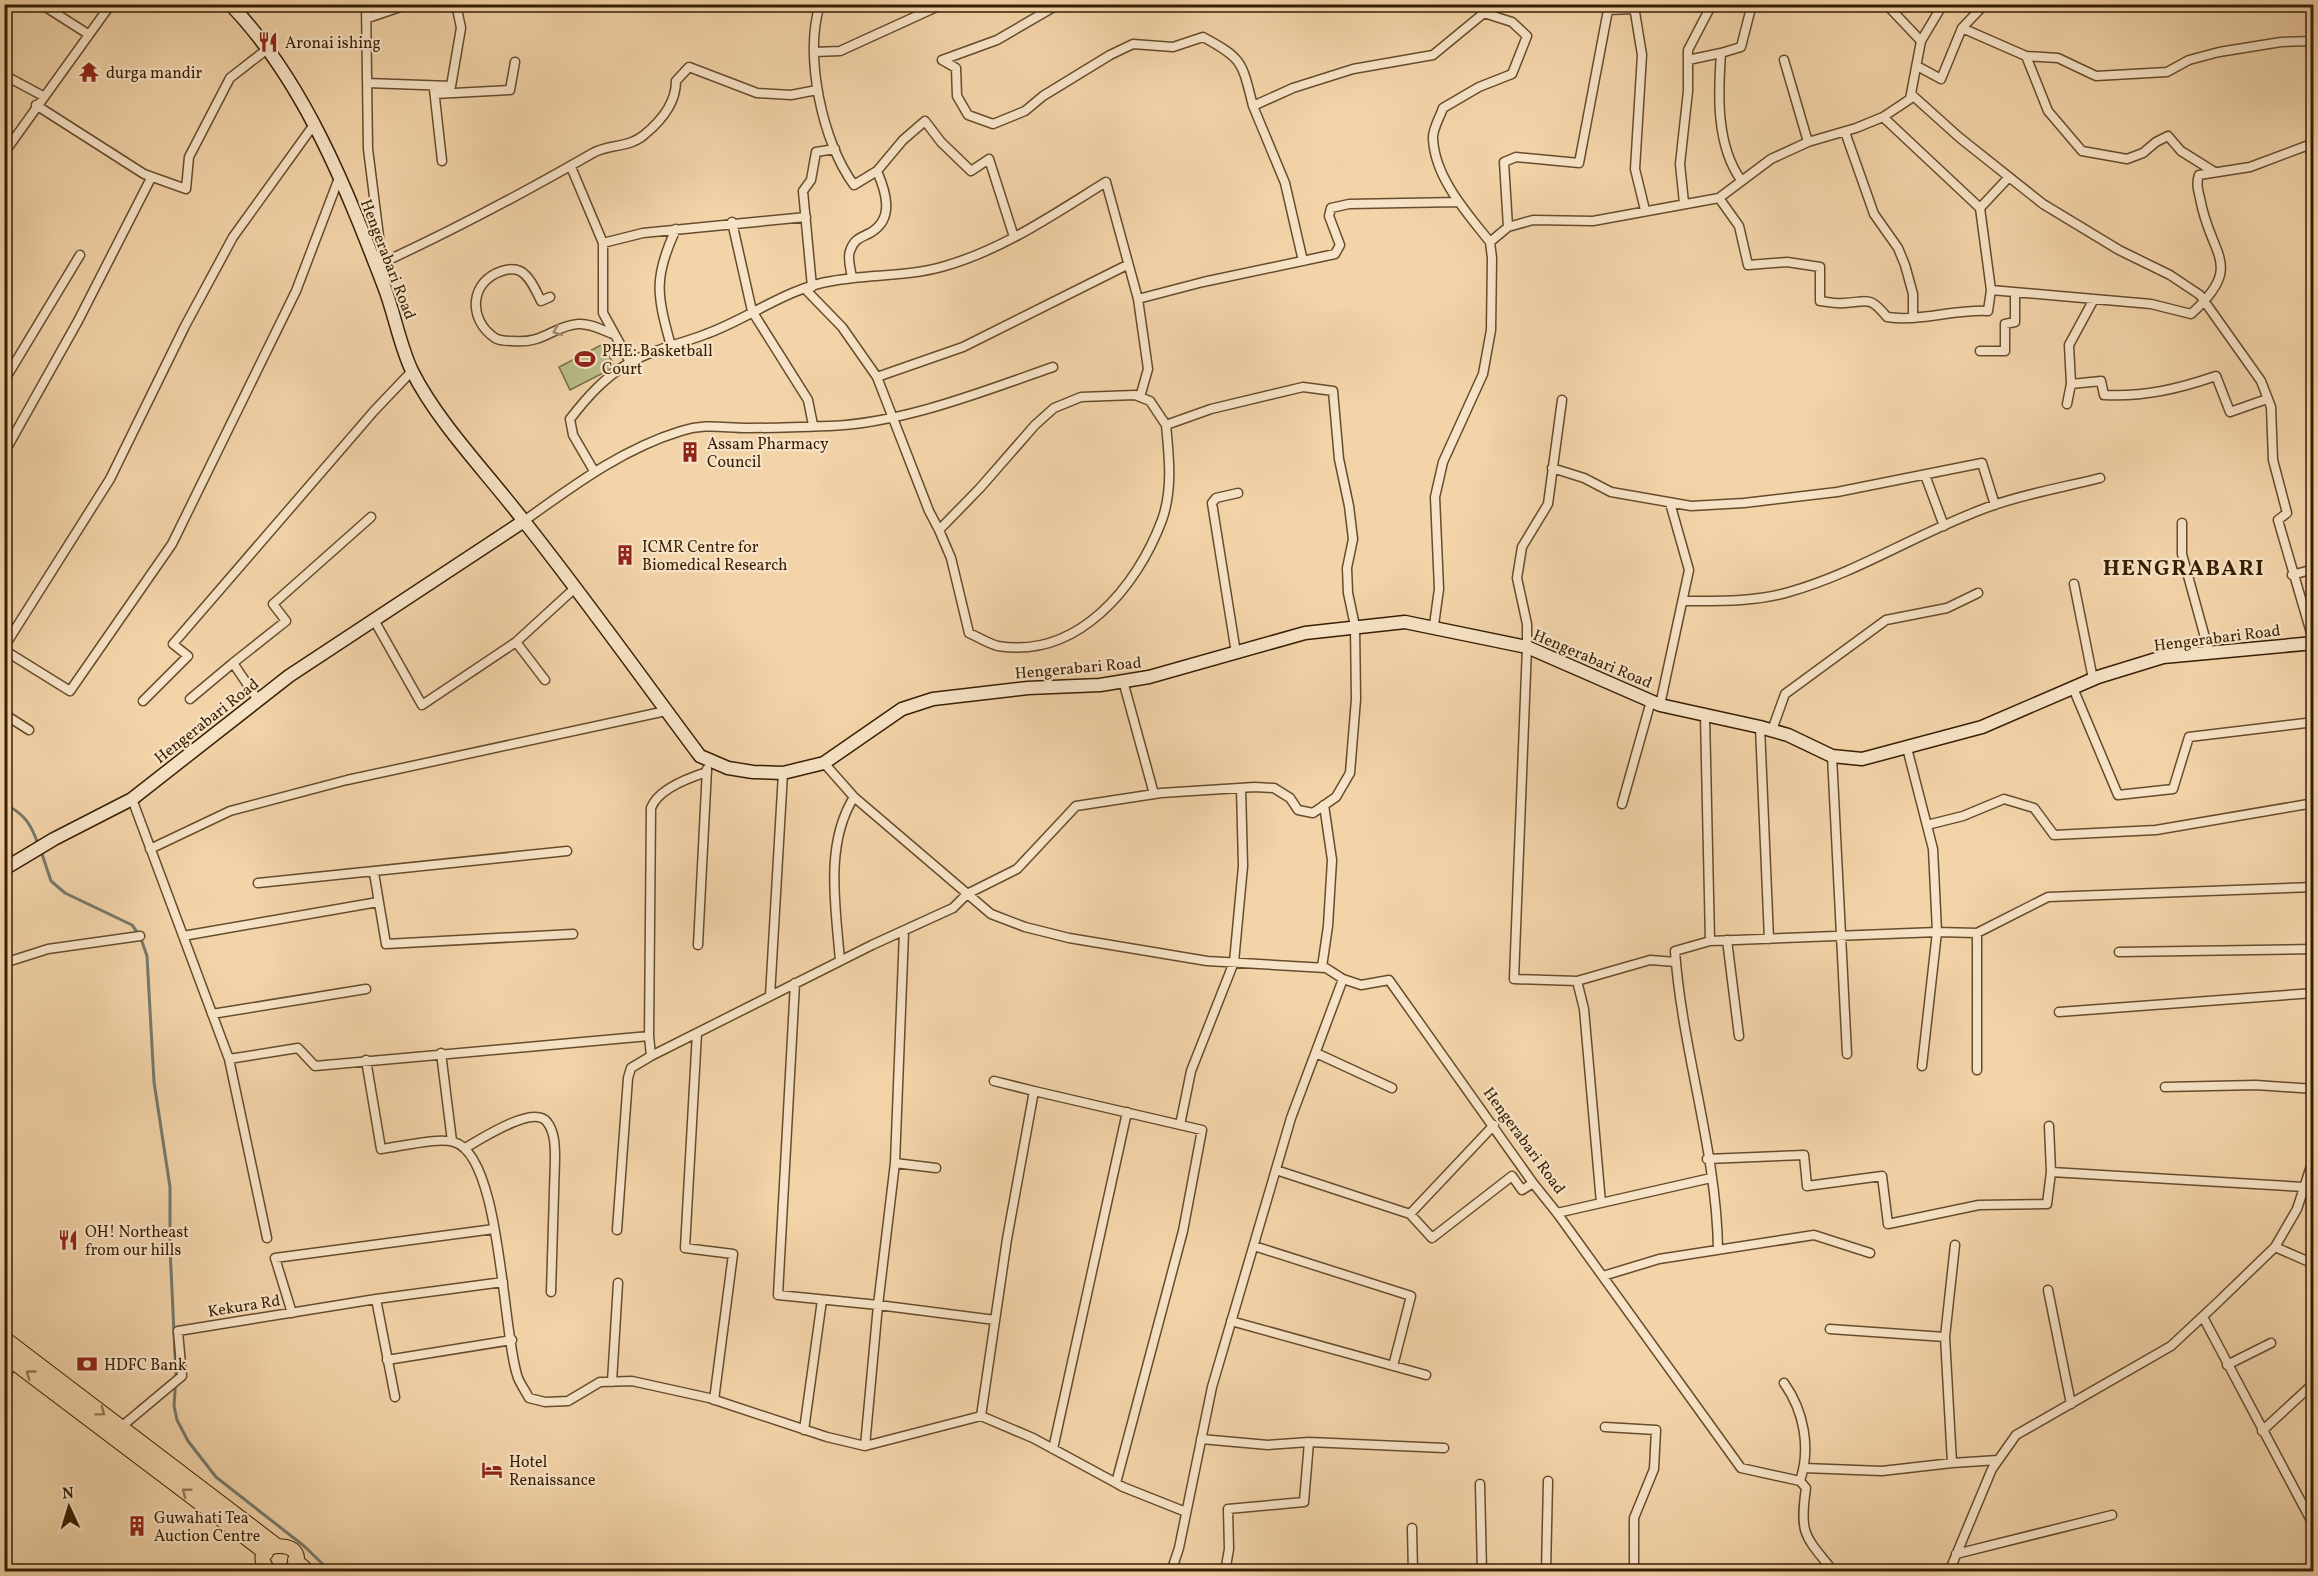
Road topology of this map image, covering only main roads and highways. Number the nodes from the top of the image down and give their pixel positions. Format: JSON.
{"nodes":[{"id":1,"x":230,"y":4,"type":"edge"},
{"id":2,"x":524,"y":521,"type":"junction"},
{"id":3,"x":2313,"y":643,"type":"edge"},
{"id":4,"x":4,"y":868,"type":"edge"},
{"id":5,"x":4,"y":1338,"type":"edge"},
{"id":6,"x":8,"y":1358,"type":"edge"},
{"id":7,"x":271,"y":1549,"type":"junction"},
{"id":8,"x":291,"y":1569,"type":"edge"},
{"id":9,"x":270,"y":1572,"type":"edge"},
{"id":10,"x":309,"y":1572,"type":"edge"}],
"edges":[{"from":1,"to":2,"type":"main road","name":"Hengerabari Road"},
{"from":2,"to":3,"type":"main road","name":"Hengerabari Road"},
{"from":2,"to":4,"type":"main road","name":"Hengerabari Road"},
{"from":5,"to":7,"type":"main road","one_way":true},
{"from":7,"to":6,"type":"main road","one_way":true},
{"from":7,"to":8,"type":"main road"},
{"from":7,"to":9,"type":"main road"},
{"from":8,"to":10,"type":"main road"}]}
